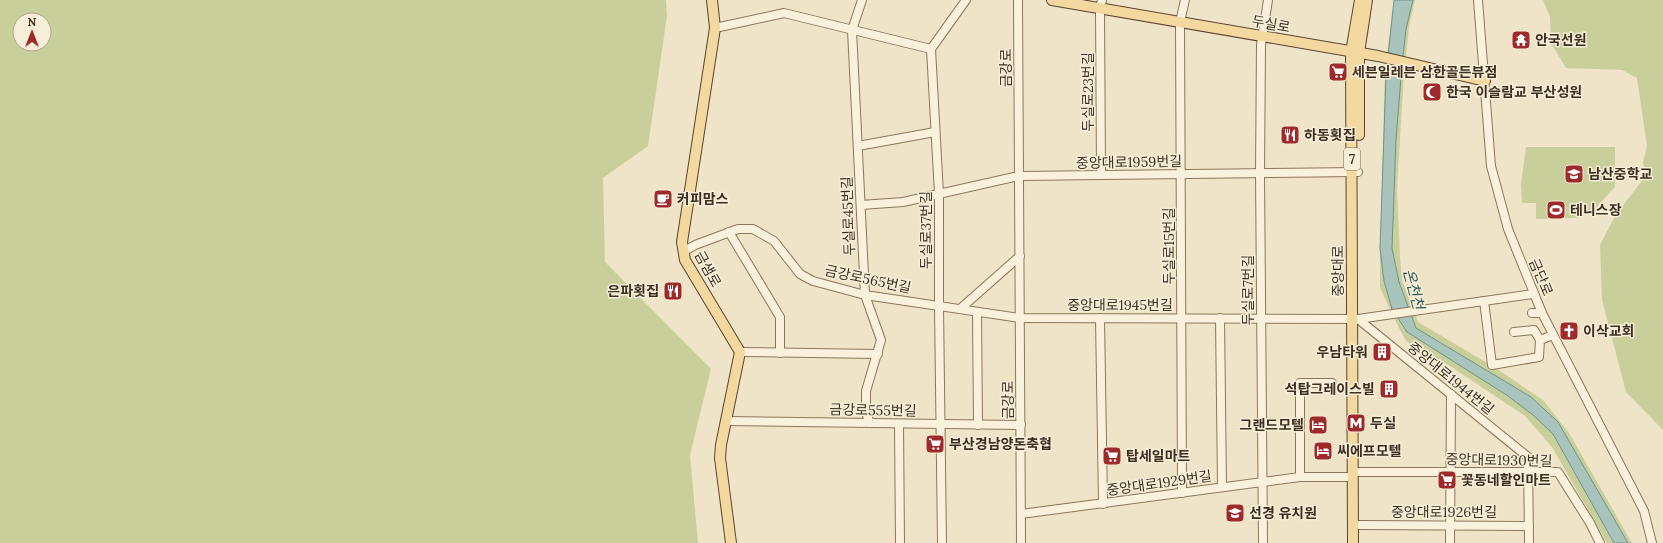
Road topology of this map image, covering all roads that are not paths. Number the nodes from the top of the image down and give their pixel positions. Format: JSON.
{"nodes":[{"id":1,"x":712,"y":0,"type":"edge"},
{"id":2,"x":862,"y":0,"type":"edge"},
{"id":3,"x":966,"y":0,"type":"edge"},
{"id":4,"x":1018,"y":0,"type":"edge"},
{"id":5,"x":1052,"y":0,"type":"edge"},
{"id":6,"x":1184,"y":0,"type":"edge"},
{"id":7,"x":1268,"y":0,"type":"edge"},
{"id":8,"x":1360,"y":0,"type":"edge"},
{"id":9,"x":1367,"y":0,"type":"edge"},
{"id":10,"x":1478,"y":0,"type":"edge"},
{"id":11,"x":1101,"y":4,"type":"edge"},
{"id":12,"x":1180,"y":22,"type":"junction"},
{"id":13,"x":715,"y":28,"type":"junction"},
{"id":14,"x":852,"y":30,"type":"junction"},
{"id":15,"x":1261,"y":36,"type":"junction"},
{"id":16,"x":931,"y":49,"type":"junction"},
{"id":17,"x":1355,"y":53,"type":"junction"},
{"id":18,"x":1485,"y":81,"type":"junction"},
{"id":19,"x":935,"y":132,"type":"junction"},
{"id":20,"x":858,"y":146,"type":"junction"},
{"id":21,"x":1355,"y":172,"type":"junction"},
{"id":22,"x":1260,"y":173,"type":"junction"},
{"id":23,"x":1182,"y":174,"type":"junction"},
{"id":24,"x":1101,"y":175,"type":"junction"},
{"id":25,"x":1019,"y":176,"type":"junction"},
{"id":26,"x":940,"y":194,"type":"junction"},
{"id":27,"x":861,"y":205,"type":"junction"},
{"id":28,"x":729,"y":232,"type":"junction"},
{"id":29,"x":683,"y":252,"type":"junction"},
{"id":30,"x":1020,"y":256,"type":"junction"},
{"id":31,"x":1533,"y":294,"type":"junction"},
{"id":32,"x":864,"y":295,"type":"junction"},
{"id":33,"x":1484,"y":301,"type":"junction"},
{"id":34,"x":939,"y":306,"type":"junction"},
{"id":35,"x":960,"y":309,"type":"junction"},
{"id":36,"x":977,"y":312,"type":"junction"},
{"id":37,"x":1532,"y":313,"type":"dead end"},
{"id":38,"x":1542,"y":313,"type":"junction"},
{"id":39,"x":1020,"y":318,"type":"junction"},
{"id":40,"x":1100,"y":318,"type":"junction"},
{"id":41,"x":1182,"y":318,"type":"junction"},
{"id":42,"x":1220,"y":318,"type":"junction"},
{"id":43,"x":1261,"y":318,"type":"junction"},
{"id":44,"x":1355,"y":319,"type":"junction"},
{"id":45,"x":1514,"y":332,"type":"dead end"},
{"id":46,"x":1553,"y":335,"type":"junction"},
{"id":47,"x":1540,"y":340,"type":"junction"},
{"id":48,"x":740,"y":352,"type":"junction"},
{"id":49,"x":780,"y":353,"type":"junction"},
{"id":50,"x":878,"y":354,"type":"junction"},
{"id":51,"x":1332,"y":383,"type":"dead end"},
{"id":52,"x":1451,"y":394,"type":"junction"},
{"id":53,"x":726,"y":421,"type":"junction"},
{"id":54,"x":870,"y":423,"type":"junction"},
{"id":55,"x":899,"y":424,"type":"junction"},
{"id":56,"x":941,"y":424,"type":"junction"},
{"id":57,"x":978,"y":425,"type":"junction"},
{"id":58,"x":1021,"y":425,"type":"junction"},
{"id":59,"x":1451,"y":472,"type":"junction"},
{"id":60,"x":1528,"y":472,"type":"junction"},
{"id":61,"x":1355,"y":474,"type":"junction"},
{"id":62,"x":1300,"y":477,"type":"junction"},
{"id":63,"x":1262,"y":481,"type":"junction"},
{"id":64,"x":1222,"y":487,"type":"junction"},
{"id":65,"x":1182,"y":493,"type":"junction"},
{"id":66,"x":1103,"y":504,"type":"junction"},
{"id":67,"x":1021,"y":514,"type":"junction"},
{"id":68,"x":1359,"y":525,"type":"junction"},
{"id":69,"x":1450,"y":525,"type":"junction"},
{"id":70,"x":1529,"y":526,"type":"junction"},
{"id":71,"x":731,"y":543,"type":"edge"},
{"id":72,"x":900,"y":543,"type":"edge"},
{"id":73,"x":942,"y":543,"type":"edge"},
{"id":74,"x":1021,"y":543,"type":"edge"},
{"id":75,"x":1263,"y":543,"type":"edge"},
{"id":76,"x":1353,"y":543,"type":"edge"},
{"id":77,"x":1359,"y":543,"type":"edge"},
{"id":78,"x":1450,"y":543,"type":"edge"},
{"id":79,"x":1529,"y":543,"type":"edge"},
{"id":80,"x":1600,"y":543,"type":"edge"},
{"id":81,"x":1652,"y":543,"type":"edge"}],
"edges":[{"from":1,"to":13,"type":"main road","name":"금샘로"},
{"from":2,"to":14,"type":"street","name":"두실로45번길"},
{"from":3,"to":16,"type":"street"},
{"from":4,"to":25,"type":"street","name":"금강로"},
{"from":5,"to":11,"type":"main road","name":"두실로"},
{"from":6,"to":12,"type":"street","name":"두실로15번길"},
{"from":7,"to":15,"type":"street","name":"두실로7번길"},
{"from":8,"to":17,"type":"main road","name":"중앙대로","number":"7"},
{"from":9,"to":17,"type":"main road","name":"중앙대로","number":"7"},
{"from":10,"to":18,"type":"street","name":"금단로"},
{"from":11,"to":12,"type":"main road","name":"두실로"},
{"from":11,"to":24,"type":"street","name":"두실로23번길"},
{"from":12,"to":15,"type":"main road","name":"두실로"},
{"from":12,"to":23,"type":"street","name":"두실로15번길"},
{"from":13,"to":14,"type":"street"},
{"from":13,"to":29,"type":"main road","name":"금샘로"},
{"from":14,"to":16,"type":"street"},
{"from":14,"to":20,"type":"street","name":"두실로45번길"},
{"from":15,"to":17,"type":"main road","name":"두실로"},
{"from":15,"to":22,"type":"street","name":"두실로7번길"},
{"from":16,"to":19,"type":"street","name":"두실로37번길"},
{"from":17,"to":18,"type":"main road","name":"두실로"},
{"from":17,"to":21,"type":"main road","name":"중앙대로","number":"7"},
{"from":18,"to":31,"type":"street","name":"금단로"},
{"from":19,"to":20,"type":"street"},
{"from":19,"to":26,"type":"street","name":"두실로37번길"},
{"from":20,"to":27,"type":"street","name":"두실로45번길"},
{"from":21,"to":22,"type":"street","name":"중앙대로1959번길"},
{"from":21,"to":44,"type":"main road","name":"중앙대로","number":"7"},
{"from":22,"to":23,"type":"street","name":"중앙대로1959번길"},
{"from":22,"to":43,"type":"street","name":"두실로7번길"},
{"from":23,"to":24,"type":"street","name":"중앙대로1959번길"},
{"from":23,"to":41,"type":"street","name":"두실로15번길"},
{"from":24,"to":25,"type":"street","name":"중앙대로1959번길"},
{"from":25,"to":26,"type":"street","name":"중앙대로1959번길"},
{"from":25,"to":30,"type":"street","name":"금강로"},
{"from":26,"to":27,"type":"street","name":"중앙대로1959번길"},
{"from":26,"to":34,"type":"street","name":"두실로37번길"},
{"from":27,"to":32,"type":"street","name":"두실로45번길"},
{"from":28,"to":29,"type":"street","name":"금강로565번길"},
{"from":28,"to":32,"type":"street","name":"금강로565번길"},
{"from":28,"to":49,"type":"street"},
{"from":29,"to":48,"type":"main road","name":"금샘로"},
{"from":30,"to":35,"type":"street"},
{"from":30,"to":39,"type":"street","name":"금강로"},
{"from":31,"to":33,"type":"street","name":"중앙대로1945번길"},
{"from":31,"to":38,"type":"street","name":"금단로"},
{"from":32,"to":34,"type":"street","name":"금강로565번길"},
{"from":32,"to":50,"type":"street","name":"두실로45번길"},
{"from":33,"to":44,"type":"street","name":"중앙대로1945번길"},
{"from":33,"to":47,"type":"street"},
{"from":34,"to":35,"type":"street","name":"금강로565번길"},
{"from":34,"to":56,"type":"street","name":"두실로37번길"},
{"from":35,"to":36,"type":"street","name":"금강로565번길"},
{"from":36,"to":39,"type":"street","name":"금강로565번길"},
{"from":36,"to":57,"type":"street"},
{"from":37,"to":38,"type":"street"},
{"from":38,"to":46,"type":"street","name":"금단로"},
{"from":39,"to":40,"type":"street","name":"중앙대로1945번길"},
{"from":39,"to":58,"type":"street","name":"금강로"},
{"from":40,"to":41,"type":"street","name":"중앙대로1945번길"},
{"from":40,"to":66,"type":"street"},
{"from":41,"to":42,"type":"street","name":"중앙대로1945번길"},
{"from":41,"to":65,"type":"street","name":"두실로15번길"},
{"from":42,"to":43,"type":"street","name":"중앙대로1945번길"},
{"from":42,"to":64,"type":"street"},
{"from":43,"to":44,"type":"street","name":"중앙대로1945번길"},
{"from":43,"to":63,"type":"street","name":"두실로7번길"},
{"from":44,"to":52,"type":"street","name":"중앙대로1944번길"},
{"from":44,"to":61,"type":"main road","name":"중앙대로","number":"7"},
{"from":45,"to":47,"type":"street"},
{"from":46,"to":47,"type":"street"},
{"from":46,"to":81,"type":"street","name":"금단로"},
{"from":48,"to":49,"type":"street"},
{"from":48,"to":53,"type":"main road"},
{"from":49,"to":50,"type":"street"},
{"from":50,"to":54,"type":"street","name":"두실로45번길"},
{"from":51,"to":62,"type":"street"},
{"from":52,"to":59,"type":"street"},
{"from":52,"to":60,"type":"street","name":"중앙대로1944번길"},
{"from":53,"to":54,"type":"street","name":"금강로555번길"},
{"from":53,"to":71,"type":"main road"},
{"from":54,"to":55,"type":"street","name":"금강로555번길"},
{"from":55,"to":56,"type":"street","name":"금강로555번길"},
{"from":55,"to":72,"type":"street"},
{"from":56,"to":57,"type":"street","name":"금강로555번길"},
{"from":56,"to":73,"type":"street","name":"두실로37번길"},
{"from":57,"to":58,"type":"street","name":"금강로555번길"},
{"from":58,"to":67,"type":"street","name":"금강로"},
{"from":59,"to":60,"type":"street","name":"중앙대로1930번길"},
{"from":59,"to":61,"type":"street","name":"중앙대로1930번길"},
{"from":59,"to":69,"type":"street"},
{"from":60,"to":70,"type":"street"},
{"from":60,"to":80,"type":"street","name":"중앙대로1930번길"},
{"from":61,"to":62,"type":"street","name":"중앙대로1929번길"},
{"from":61,"to":68,"type":"main road","name":"중앙대로","number":"7"},
{"from":61,"to":76,"type":"main road","name":"중앙대로","number":"7"},
{"from":62,"to":63,"type":"street","name":"중앙대로1929번길"},
{"from":63,"to":64,"type":"street","name":"중앙대로1929번길"},
{"from":63,"to":75,"type":"street","name":"두실로7번길"},
{"from":64,"to":65,"type":"street","name":"중앙대로1929번길"},
{"from":65,"to":66,"type":"street","name":"중앙대로1929번길"},
{"from":66,"to":67,"type":"street","name":"중앙대로1929번길"},
{"from":67,"to":74,"type":"street","name":"금강로"},
{"from":68,"to":69,"type":"street","name":"중앙대로1926번길"},
{"from":68,"to":77,"type":"main road","name":"중앙대로","number":"7"},
{"from":69,"to":70,"type":"street","name":"중앙대로1926번길"},
{"from":69,"to":78,"type":"street"},
{"from":70,"to":79,"type":"street"}]}
